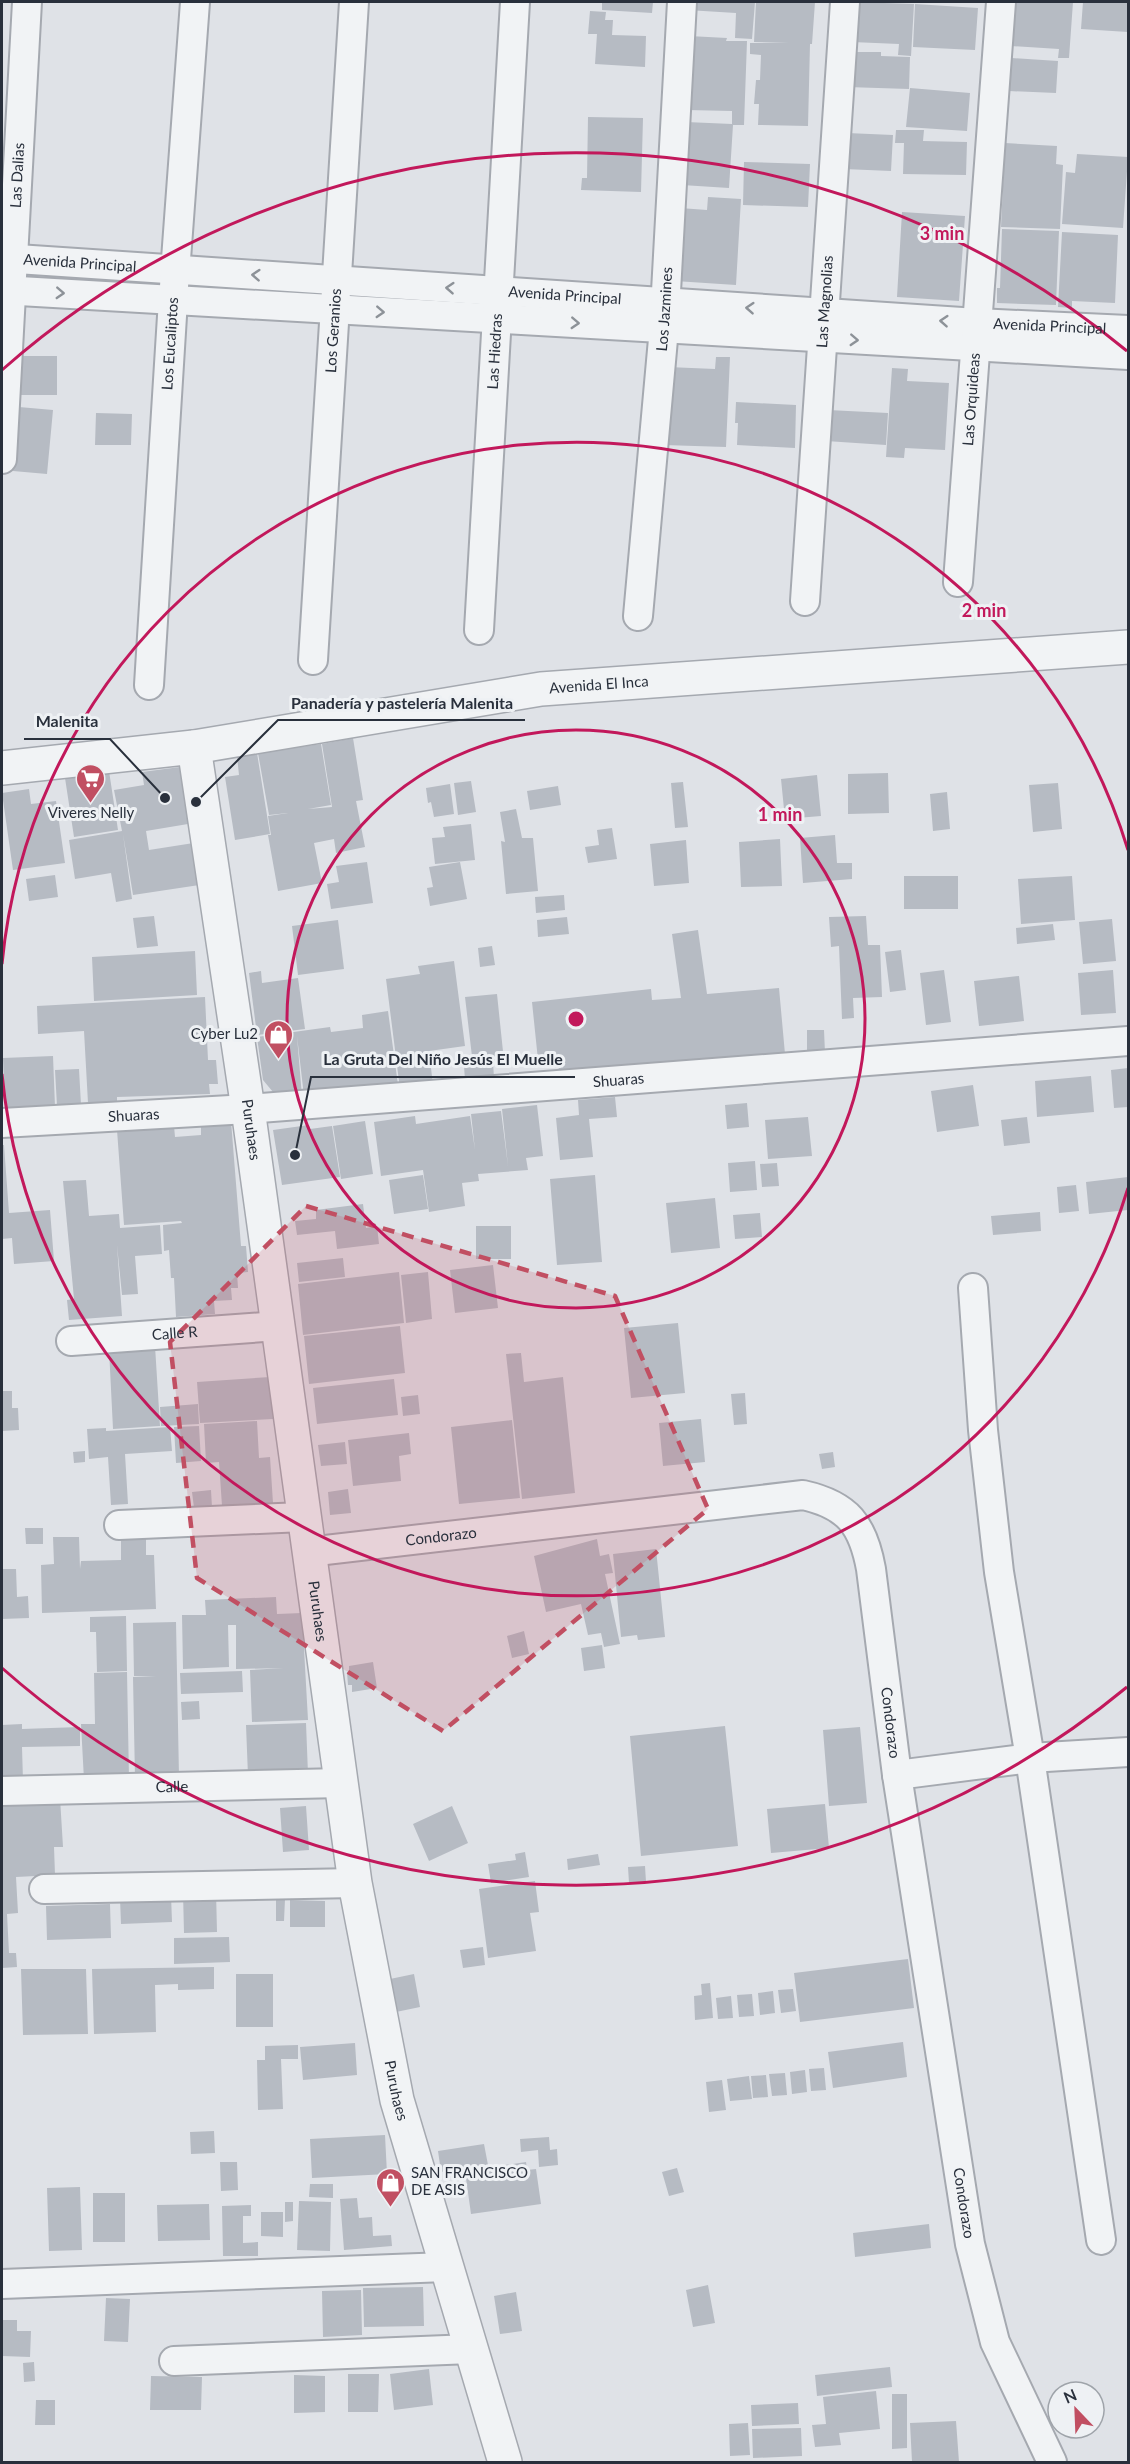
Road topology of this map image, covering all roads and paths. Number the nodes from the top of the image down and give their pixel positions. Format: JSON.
{"nodes":[{"id":1,"x":27,"y":2,"type":"edge"},
{"id":2,"x":195,"y":2,"type":"edge"},
{"id":3,"x":354,"y":2,"type":"edge"},
{"id":4,"x":515,"y":2,"type":"edge"},
{"id":5,"x":682,"y":2,"type":"edge"},
{"id":6,"x":845,"y":2,"type":"edge"},
{"id":7,"x":1001,"y":2,"type":"edge"},
{"id":8,"x":7,"y":258,"type":"edge"},
{"id":9,"x":175,"y":269,"type":"junction"},
{"id":10,"x":337,"y":280,"type":"junction"},
{"id":11,"x":6,"y":290,"type":"edge"},
{"id":12,"x":498,"y":291,"type":"junction"},
{"id":13,"x":173,"y":300,"type":"junction"},
{"id":14,"x":335,"y":310,"type":"junction"},
{"id":15,"x":665,"y":315,"type":"junction"},
{"id":16,"x":497,"y":319,"type":"junction"},
{"id":17,"x":823,"y":326,"type":"junction"},
{"id":18,"x":1128,"y":330,"type":"edge"},
{"id":19,"x":976,"y":335,"type":"junction"},
{"id":20,"x":1128,"y":356,"type":"edge"},
{"id":21,"x":2,"y":459,"type":"edge"},
{"id":22,"x":958,"y":582,"type":"dead end"},
{"id":23,"x":805,"y":601,"type":"dead end"},
{"id":24,"x":638,"y":616,"type":"dead end"},
{"id":25,"x":479,"y":630,"type":"dead end"},
{"id":26,"x":1128,"y":647,"type":"edge"},
{"id":27,"x":314,"y":660,"type":"dead end"},
{"id":28,"x":149,"y":685,"type":"dead end"},
{"id":29,"x":194,"y":747,"type":"junction"},
{"id":30,"x":2,"y":768,"type":"edge"},
{"id":31,"x":1128,"y":1041,"type":"edge"},
{"id":32,"x":248,"y":1109,"type":"junction"},
{"id":33,"x":2,"y":1123,"type":"edge"},
{"id":34,"x":973,"y":1288,"type":"dead end"},
{"id":35,"x":278,"y":1326,"type":"junction"},
{"id":36,"x":71,"y":1341,"type":"dead end"},
{"id":37,"x":303,"y":1517,"type":"junction"},
{"id":38,"x":118,"y":1525,"type":"dead end"},
{"id":39,"x":309,"y":1552,"type":"junction"},
{"id":40,"x":1128,"y":1752,"type":"edge"},
{"id":41,"x":1030,"y":1758,"type":"junction"},
{"id":42,"x":897,"y":1775,"type":"junction"},
{"id":43,"x":341,"y":1783,"type":"junction"},
{"id":44,"x":2,"y":1791,"type":"edge"},
{"id":45,"x":355,"y":1883,"type":"junction"},
{"id":46,"x":44,"y":1889,"type":"dead end"},
{"id":47,"x":1101,"y":2240,"type":"dead end"},
{"id":48,"x":446,"y":2267,"type":"junction"},
{"id":49,"x":2,"y":2284,"type":"edge"},
{"id":50,"x":471,"y":2349,"type":"junction"},
{"id":51,"x":174,"y":2361,"type":"dead end"},
{"id":52,"x":505,"y":2463,"type":"edge"},
{"id":53,"x":1052,"y":2463,"type":"edge"}],
"edges":[{"from":1,"to":8,"type":"street","name":"Las Dalias"},
{"from":2,"to":9,"type":"street","name":"Los Eucaliptos"},
{"from":3,"to":10,"type":"street","name":"Los Geranios"},
{"from":4,"to":12,"type":"street","name":"Las Hiedras"},
{"from":5,"to":15,"type":"street","name":"Los Jazmines"},
{"from":6,"to":17,"type":"street","name":"Las Magnolias"},
{"from":7,"to":19,"type":"street","name":"Las Orquideas"},
{"from":8,"to":9,"type":"street","name":"Avenida Principal"},
{"from":8,"to":11,"type":"street","name":"Las Dalias"},
{"from":10,"to":9,"type":"street","name":"Avenida Principal","one_way":true},
{"from":9,"to":13,"type":"street","name":"Los Eucaliptos"},
{"from":12,"to":10,"type":"street","name":"Avenida Principal","one_way":true},
{"from":10,"to":14,"type":"street","name":"Los Geranios"},
{"from":11,"to":13,"type":"street","name":"Avenida Principal","one_way":true},
{"from":11,"to":21,"type":"street","name":"Las Dalias"},
{"from":12,"to":15,"type":"street","name":"Avenida Principal"},
{"from":12,"to":16,"type":"street","name":"Las Hiedras"},
{"from":13,"to":14,"type":"street","name":"Avenida Principal"},
{"from":13,"to":28,"type":"street","name":"Los Eucaliptos"},
{"from":14,"to":16,"type":"street","name":"Avenida Principal","one_way":true},
{"from":14,"to":27,"type":"street","name":"Los Geranios"},
{"from":16,"to":15,"type":"street","name":"Avenida Principal","one_way":true},
{"from":15,"to":17,"type":"street","name":"Avenida Principal"},
{"from":15,"to":24,"type":"street","name":"Los Jazmines"},
{"from":16,"to":25,"type":"street","name":"Las Hiedras"},
{"from":17,"to":19,"type":"street","name":"Avenida Principal"},
{"from":17,"to":23,"type":"street","name":"Las Magnolias"},
{"from":18,"to":19,"type":"street","name":"Avenida Principal"},
{"from":19,"to":20,"type":"street","name":"Avenida Principal"},
{"from":19,"to":22,"type":"street","name":"Las Orquideas"},
{"from":26,"to":29,"type":"street","name":"Avenida El Inca"},
{"from":29,"to":30,"type":"street","name":"Avenida El Inca"},
{"from":29,"to":32,"type":"street","name":"Puruhaes"},
{"from":31,"to":32,"type":"street","name":"Shuaras"},
{"from":32,"to":33,"type":"street","name":"Shuaras"},
{"from":32,"to":35,"type":"street","name":"Puruhaes"},
{"from":34,"to":41,"type":"street"},
{"from":35,"to":36,"type":"street","name":"Calle R"},
{"from":35,"to":37,"type":"street","name":"Puruhaes"},
{"from":37,"to":38,"type":"street"},
{"from":37,"to":39,"type":"street","name":"Puruhaes"},
{"from":39,"to":42,"type":"street","name":"Condorazo"},
{"from":39,"to":43,"type":"street","name":"Puruhaes"},
{"from":40,"to":41,"type":"street"},
{"from":41,"to":42,"type":"street"},
{"from":41,"to":47,"type":"street"},
{"from":42,"to":53,"type":"street","name":"Condorazo"},
{"from":43,"to":44,"type":"street","name":"Calle"},
{"from":43,"to":45,"type":"street","name":"Puruhaes"},
{"from":45,"to":46,"type":"street"},
{"from":45,"to":48,"type":"street","name":"Puruhaes"},
{"from":48,"to":49,"type":"street"},
{"from":48,"to":50,"type":"street","name":"Puruhaes"},
{"from":50,"to":51,"type":"street"},
{"from":50,"to":52,"type":"street","name":"Puruhaes"}]}
